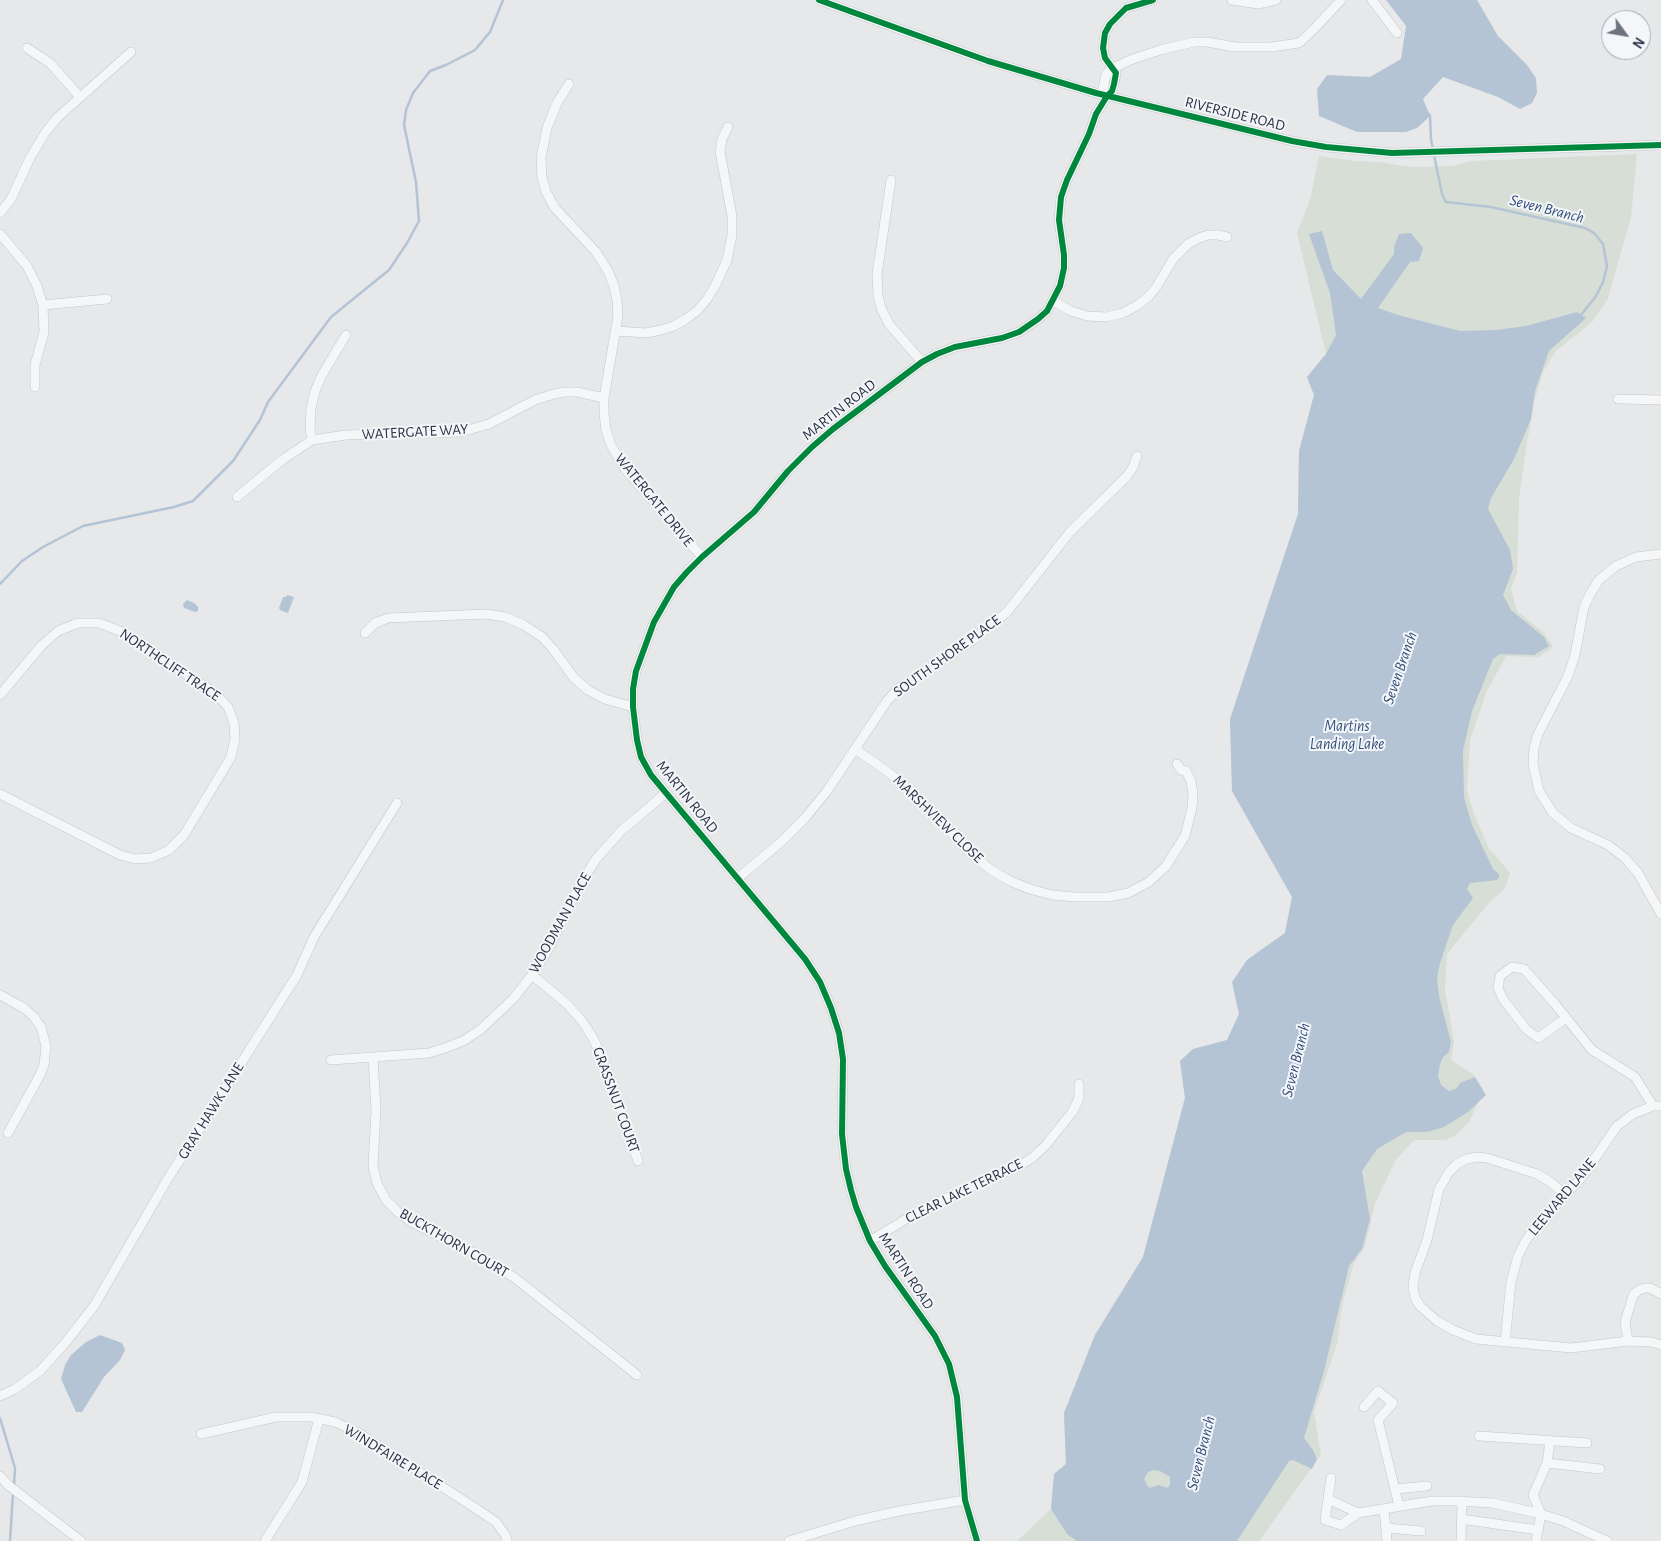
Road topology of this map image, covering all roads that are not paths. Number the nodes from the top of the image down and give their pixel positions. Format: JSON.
{"nodes":[{"id":1,"x":818,"y":0,"type":"edge"},
{"id":2,"x":1153,"y":0,"type":"edge"},
{"id":3,"x":1232,"y":0,"type":"edge"},
{"id":4,"x":1276,"y":0,"type":"edge"},
{"id":5,"x":1341,"y":0,"type":"edge"},
{"id":6,"x":1372,"y":0,"type":"edge"},
{"id":7,"x":1397,"y":33,"type":"dead end"},
{"id":8,"x":27,"y":48,"type":"dead end"},
{"id":9,"x":131,"y":52,"type":"dead end"},
{"id":10,"x":1112,"y":69,"type":"junction"},
{"id":11,"x":570,"y":84,"type":"dead end"},
{"id":12,"x":1107,"y":96,"type":"junction"},
{"id":13,"x":80,"y":97,"type":"junction"},
{"id":14,"x":728,"y":127,"type":"dead end"},
{"id":15,"x":1661,"y":145,"type":"edge"},
{"id":16,"x":891,"y":180,"type":"dead end"},
{"id":17,"x":0,"y":213,"type":"edge"},
{"id":18,"x":0,"y":234,"type":"edge"},
{"id":19,"x":1227,"y":237,"type":"dead end"},
{"id":20,"x":107,"y":299,"type":"dead end"},
{"id":21,"x":1053,"y":301,"type":"junction"},
{"id":22,"x":43,"y":305,"type":"junction"},
{"id":23,"x":616,"y":331,"type":"junction"},
{"id":24,"x":346,"y":335,"type":"dead end"},
{"id":25,"x":922,"y":362,"type":"junction"},
{"id":26,"x":35,"y":387,"type":"dead end"},
{"id":27,"x":604,"y":398,"type":"junction"},
{"id":28,"x":1618,"y":399,"type":"dead end"},
{"id":29,"x":1661,"y":400,"type":"edge"},
{"id":30,"x":312,"y":440,"type":"junction"},
{"id":31,"x":1137,"y":456,"type":"dead end"},
{"id":32,"x":237,"y":497,"type":"dead end"},
{"id":33,"x":1661,"y":554,"type":"edge"},
{"id":34,"x":702,"y":557,"type":"junction"},
{"id":35,"x":365,"y":633,"type":"dead end"},
{"id":36,"x":0,"y":695,"type":"edge"},
{"id":37,"x":633,"y":707,"type":"junction"},
{"id":38,"x":855,"y":749,"type":"junction"},
{"id":39,"x":1178,"y":764,"type":"dead end"},
{"id":40,"x":666,"y":793,"type":"junction"},
{"id":41,"x":0,"y":794,"type":"edge"},
{"id":42,"x":397,"y":804,"type":"dead end"},
{"id":43,"x":738,"y":878,"type":"junction"},
{"id":44,"x":1661,"y":914,"type":"edge"},
{"id":45,"x":532,"y":975,"type":"junction"},
{"id":46,"x":0,"y":995,"type":"edge"},
{"id":47,"x":1566,"y":1018,"type":"junction"},
{"id":48,"x":373,"y":1057,"type":"junction"},
{"id":49,"x":331,"y":1060,"type":"dead end"},
{"id":50,"x":1079,"y":1084,"type":"dead end"},
{"id":51,"x":1657,"y":1106,"type":"edge"},
{"id":52,"x":8,"y":1133,"type":"dead end"},
{"id":53,"x":638,"y":1161,"type":"dead end"},
{"id":54,"x":1566,"y":1196,"type":"junction"},
{"id":55,"x":870,"y":1240,"type":"junction"},
{"id":56,"x":1661,"y":1294,"type":"edge"},
{"id":57,"x":1628,"y":1341,"type":"junction"},
{"id":58,"x":1505,"y":1342,"type":"junction"},
{"id":59,"x":1661,"y":1345,"type":"edge"},
{"id":60,"x":637,"y":1374,"type":"dead end"},
{"id":61,"x":0,"y":1396,"type":"edge"},
{"id":62,"x":1364,"y":1407,"type":"dead end"},
{"id":63,"x":319,"y":1419,"type":"junction"},
{"id":64,"x":201,"y":1434,"type":"dead end"},
{"id":65,"x":1478,"y":1436,"type":"dead end"},
{"id":66,"x":1550,"y":1441,"type":"junction"},
{"id":67,"x":1587,"y":1443,"type":"dead end"},
{"id":68,"x":1547,"y":1463,"type":"junction"},
{"id":69,"x":1600,"y":1469,"type":"dead end"},
{"id":70,"x":0,"y":1476,"type":"edge"},
{"id":71,"x":1331,"y":1478,"type":"dead end"},
{"id":72,"x":1427,"y":1486,"type":"dead end"},
{"id":73,"x":1395,"y":1490,"type":"junction"},
{"id":74,"x":1328,"y":1499,"type":"junction"},
{"id":75,"x":965,"y":1500,"type":"junction"},
{"id":76,"x":1462,"y":1501,"type":"junction"},
{"id":77,"x":1399,"y":1506,"type":"junction"},
{"id":78,"x":1384,"y":1510,"type":"junction"},
{"id":79,"x":1358,"y":1513,"type":"junction"},
{"id":80,"x":1541,"y":1514,"type":"junction"},
{"id":81,"x":1462,"y":1519,"type":"junction"},
{"id":82,"x":1387,"y":1528,"type":"junction"},
{"id":83,"x":1538,"y":1530,"type":"junction"},
{"id":84,"x":1422,"y":1531,"type":"dead end"},
{"id":85,"x":81,"y":1541,"type":"edge"},
{"id":86,"x":265,"y":1541,"type":"edge"},
{"id":87,"x":507,"y":1541,"type":"edge"},
{"id":88,"x":789,"y":1541,"type":"edge"},
{"id":89,"x":977,"y":1541,"type":"edge"},
{"id":90,"x":1386,"y":1541,"type":"edge"},
{"id":91,"x":1461,"y":1541,"type":"edge"},
{"id":92,"x":1536,"y":1541,"type":"edge"},
{"id":93,"x":1607,"y":1541,"type":"edge"}],
"edges":[{"from":1,"to":12,"type":"street","name":"RIVERSIDE ROAD"},
{"from":2,"to":10,"type":"street"},
{"from":3,"to":4,"type":"street"},
{"from":5,"to":10,"type":"street"},
{"from":6,"to":7,"type":"street"},
{"from":8,"to":13,"type":"street"},
{"from":9,"to":13,"type":"street"},
{"from":10,"to":12,"type":"street","name":"MARTIN ROAD"},
{"from":11,"to":23,"type":"street","name":"WATERGATE DRIVE"},
{"from":12,"to":15,"type":"street","name":"RIVERSIDE ROAD"},
{"from":12,"to":21,"type":"street","name":"MARTIN ROAD"},
{"from":13,"to":17,"type":"street"},
{"from":14,"to":23,"type":"street"},
{"from":16,"to":25,"type":"street"},
{"from":18,"to":22,"type":"street"},
{"from":19,"to":21,"type":"street"},
{"from":20,"to":22,"type":"street"},
{"from":21,"to":25,"type":"street","name":"MARTIN ROAD"},
{"from":22,"to":26,"type":"street"},
{"from":23,"to":27,"type":"street","name":"WATERGATE DRIVE"},
{"from":24,"to":30,"type":"street"},
{"from":25,"to":34,"type":"street","name":"MARTIN ROAD"},
{"from":27,"to":30,"type":"street","name":"WATERGATE WAY"},
{"from":27,"to":34,"type":"street","name":"WATERGATE DRIVE"},
{"from":28,"to":29,"type":"street"},
{"from":30,"to":32,"type":"street","name":"WATERGATE WAY"},
{"from":31,"to":38,"type":"street","name":"SOUTH SHORE PLACE"},
{"from":33,"to":44,"type":"street"},
{"from":34,"to":37,"type":"street","name":"MARTIN ROAD"},
{"from":35,"to":37,"type":"street"},
{"from":36,"to":41,"type":"street","name":"NORTHCLIFF TRACE"},
{"from":37,"to":40,"type":"street","name":"MARTIN ROAD"},
{"from":38,"to":39,"type":"street","name":"MARSHVIEW CLOSE"},
{"from":38,"to":43,"type":"street","name":"SOUTH SHORE PLACE"},
{"from":40,"to":43,"type":"street","name":"MARTIN ROAD"},
{"from":40,"to":45,"type":"street","name":"WOODMAN PLACE"},
{"from":42,"to":61,"type":"street","name":"GRAY HAWK LANE"},
{"from":43,"to":55,"type":"street","name":"MARTIN ROAD"},
{"from":45,"to":48,"type":"street","name":"WOODMAN PLACE"},
{"from":45,"to":53,"type":"street","name":"GRASSNUT COURT"},
{"from":46,"to":52,"type":"street"},
{"from":47,"to":47,"type":"street"},
{"from":47,"to":51,"type":"street"},
{"from":48,"to":49,"type":"street","name":"WOODMAN PLACE"},
{"from":48,"to":60,"type":"street","name":"BUCKTHORN COURT"},
{"from":50,"to":55,"type":"street","name":"CLEAR LAKE TERRACE"},
{"from":51,"to":54,"type":"street","name":"LEEWARD LANE"},
{"from":54,"to":58,"type":"street","name":"LEEWARD LANE"},
{"from":54,"to":58,"type":"street"},
{"from":55,"to":75,"type":"street","name":"MARTIN ROAD"},
{"from":56,"to":57,"type":"street"},
{"from":57,"to":58,"type":"street"},
{"from":57,"to":59,"type":"street"},
{"from":62,"to":73,"type":"street"},
{"from":63,"to":64,"type":"street","name":"WINDFAIRE PLACE"},
{"from":63,"to":86,"type":"street"},
{"from":63,"to":87,"type":"street","name":"WINDFAIRE PLACE"},
{"from":65,"to":66,"type":"street"},
{"from":66,"to":67,"type":"street"},
{"from":66,"to":68,"type":"street"},
{"from":68,"to":69,"type":"street"},
{"from":68,"to":80,"type":"street"},
{"from":70,"to":85,"type":"street"},
{"from":71,"to":74,"type":"street"},
{"from":72,"to":73,"type":"street"},
{"from":73,"to":77,"type":"street"},
{"from":74,"to":79,"type":"street"},
{"from":74,"to":79,"type":"street"},
{"from":75,"to":88,"type":"street"},
{"from":75,"to":89,"type":"street","name":"MARTIN ROAD"},
{"from":76,"to":77,"type":"street"},
{"from":76,"to":80,"type":"street"},
{"from":76,"to":81,"type":"street"},
{"from":77,"to":78,"type":"street"},
{"from":78,"to":79,"type":"street"},
{"from":78,"to":82,"type":"street"},
{"from":80,"to":83,"type":"street"},
{"from":80,"to":93,"type":"street"},
{"from":81,"to":83,"type":"street"},
{"from":81,"to":91,"type":"street"},
{"from":82,"to":84,"type":"street"},
{"from":82,"to":90,"type":"street"},
{"from":83,"to":92,"type":"street"}]}
